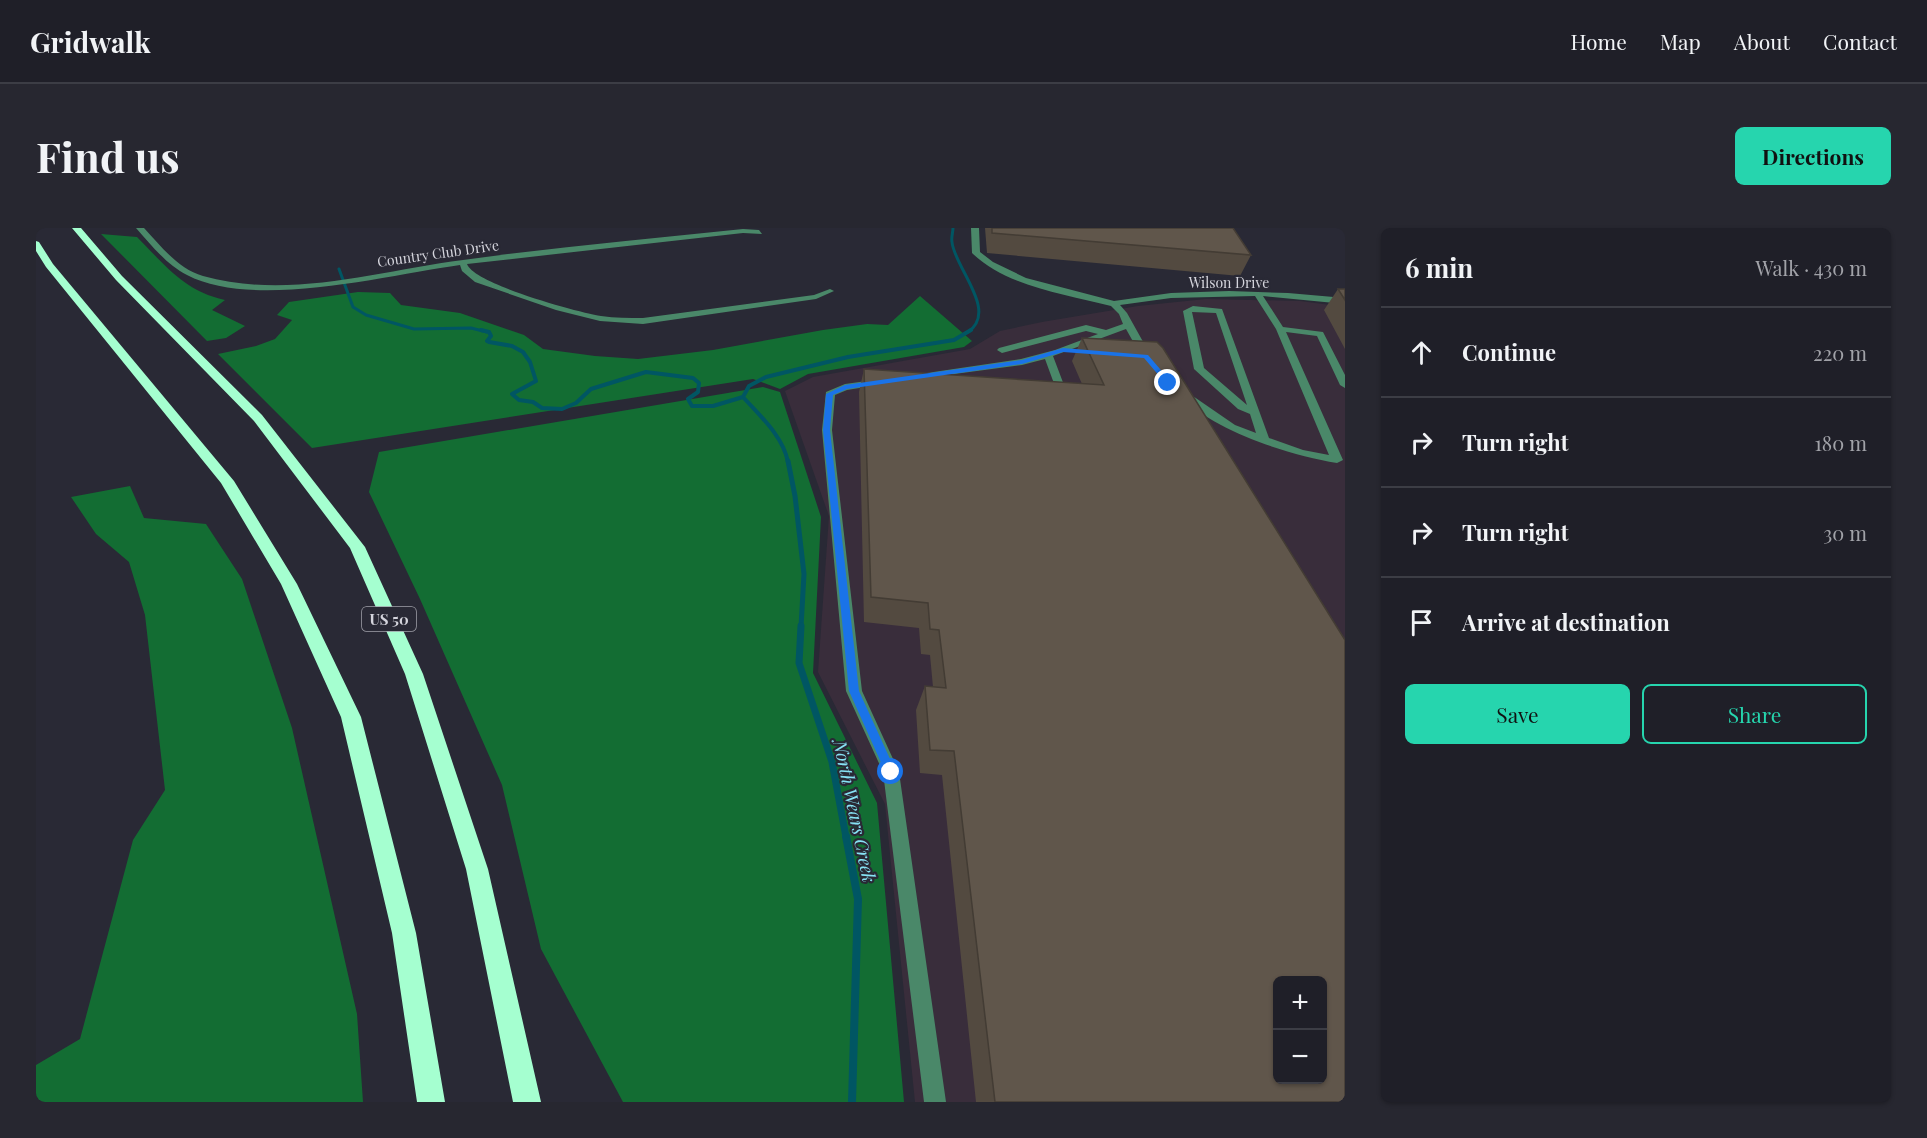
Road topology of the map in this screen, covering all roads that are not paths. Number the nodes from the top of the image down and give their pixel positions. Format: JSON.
{"nodes":[{"id":1,"x":76,"y":228,"type":"edge"},
{"id":2,"x":140,"y":228,"type":"edge"},
{"id":3,"x":975,"y":228,"type":"edge"},
{"id":4,"x":759,"y":232,"type":"dead end"},
{"id":5,"x":36,"y":244,"type":"edge"},
{"id":6,"x":463,"y":262,"type":"junction"},
{"id":7,"x":830,"y":291,"type":"dead end"},
{"id":8,"x":1209,"y":295,"type":"junction"},
{"id":9,"x":1257,"y":295,"type":"junction"},
{"id":10,"x":1345,"y":300,"type":"edge"},
{"id":11,"x":1114,"y":304,"type":"junction"},
{"id":12,"x":1219,"y":311,"type":"junction"},
{"id":13,"x":1128,"y":325,"type":"junction"},
{"id":14,"x":1280,"y":329,"type":"junction"},
{"id":15,"x":1106,"y":333,"type":"junction"},
{"id":16,"x":1002,"y":350,"type":"dead end"},
{"id":17,"x":1063,"y":350,"type":"junction"},
{"id":18,"x":1087,"y":352,"type":"edge"},
{"id":19,"x":1048,"y":355,"type":"junction"},
{"id":20,"x":1134,"y":355,"type":"edge"},
{"id":21,"x":1146,"y":356,"type":"junction"},
{"id":22,"x":1153,"y":365,"type":"edge"},
{"id":23,"x":900,"y":381,"type":"junction"},
{"id":24,"x":1345,"y":385,"type":"edge"},
{"id":25,"x":942,"y":386,"type":"edge"},
{"id":26,"x":1177,"y":389,"type":"edge"},
{"id":27,"x":1038,"y":392,"type":"edge"},
{"id":28,"x":1254,"y":412,"type":"junction"},
{"id":29,"x":1264,"y":440,"type":"junction"},
{"id":30,"x":1341,"y":461,"type":"edge"},
{"id":31,"x":431,"y":1102,"type":"edge"},
{"id":32,"x":527,"y":1102,"type":"edge"},
{"id":33,"x":935,"y":1102,"type":"edge"}],
"edges":[{"from":1,"to":32,"type":"highway","number":"US 50"},
{"from":2,"to":6,"type":"street","name":"Country Club Drive"},
{"from":3,"to":11,"type":"street"},
{"from":4,"to":6,"type":"street","name":"Country Club Drive"},
{"from":5,"to":31,"type":"highway"},
{"from":6,"to":7,"type":"street"},
{"from":8,"to":9,"type":"street","name":"Wilson Drive"},
{"from":8,"to":11,"type":"street","name":"Wilson Drive"},
{"from":8,"to":12,"type":"street"},
{"from":9,"to":10,"type":"street","name":"Wilson Drive"},
{"from":9,"to":14,"type":"street"},
{"from":11,"to":13,"type":"street"},
{"from":12,"to":28,"type":"street"},
{"from":12,"to":28,"type":"street"},
{"from":13,"to":15,"type":"street"},
{"from":13,"to":21,"type":"street"},
{"from":14,"to":24,"type":"street"},
{"from":14,"to":30,"type":"street"},
{"from":15,"to":16,"type":"street"},
{"from":15,"to":17,"type":"street"},
{"from":17,"to":18,"type":"street"},
{"from":17,"to":19,"type":"street"},
{"from":19,"to":23,"type":"street"},
{"from":19,"to":27,"type":"street"},
{"from":20,"to":21,"type":"street"},
{"from":21,"to":22,"type":"street"},
{"from":23,"to":25,"type":"street"},
{"from":23,"to":33,"type":"street"},
{"from":26,"to":29,"type":"street"},
{"from":28,"to":29,"type":"street"},
{"from":29,"to":30,"type":"street"}]}
